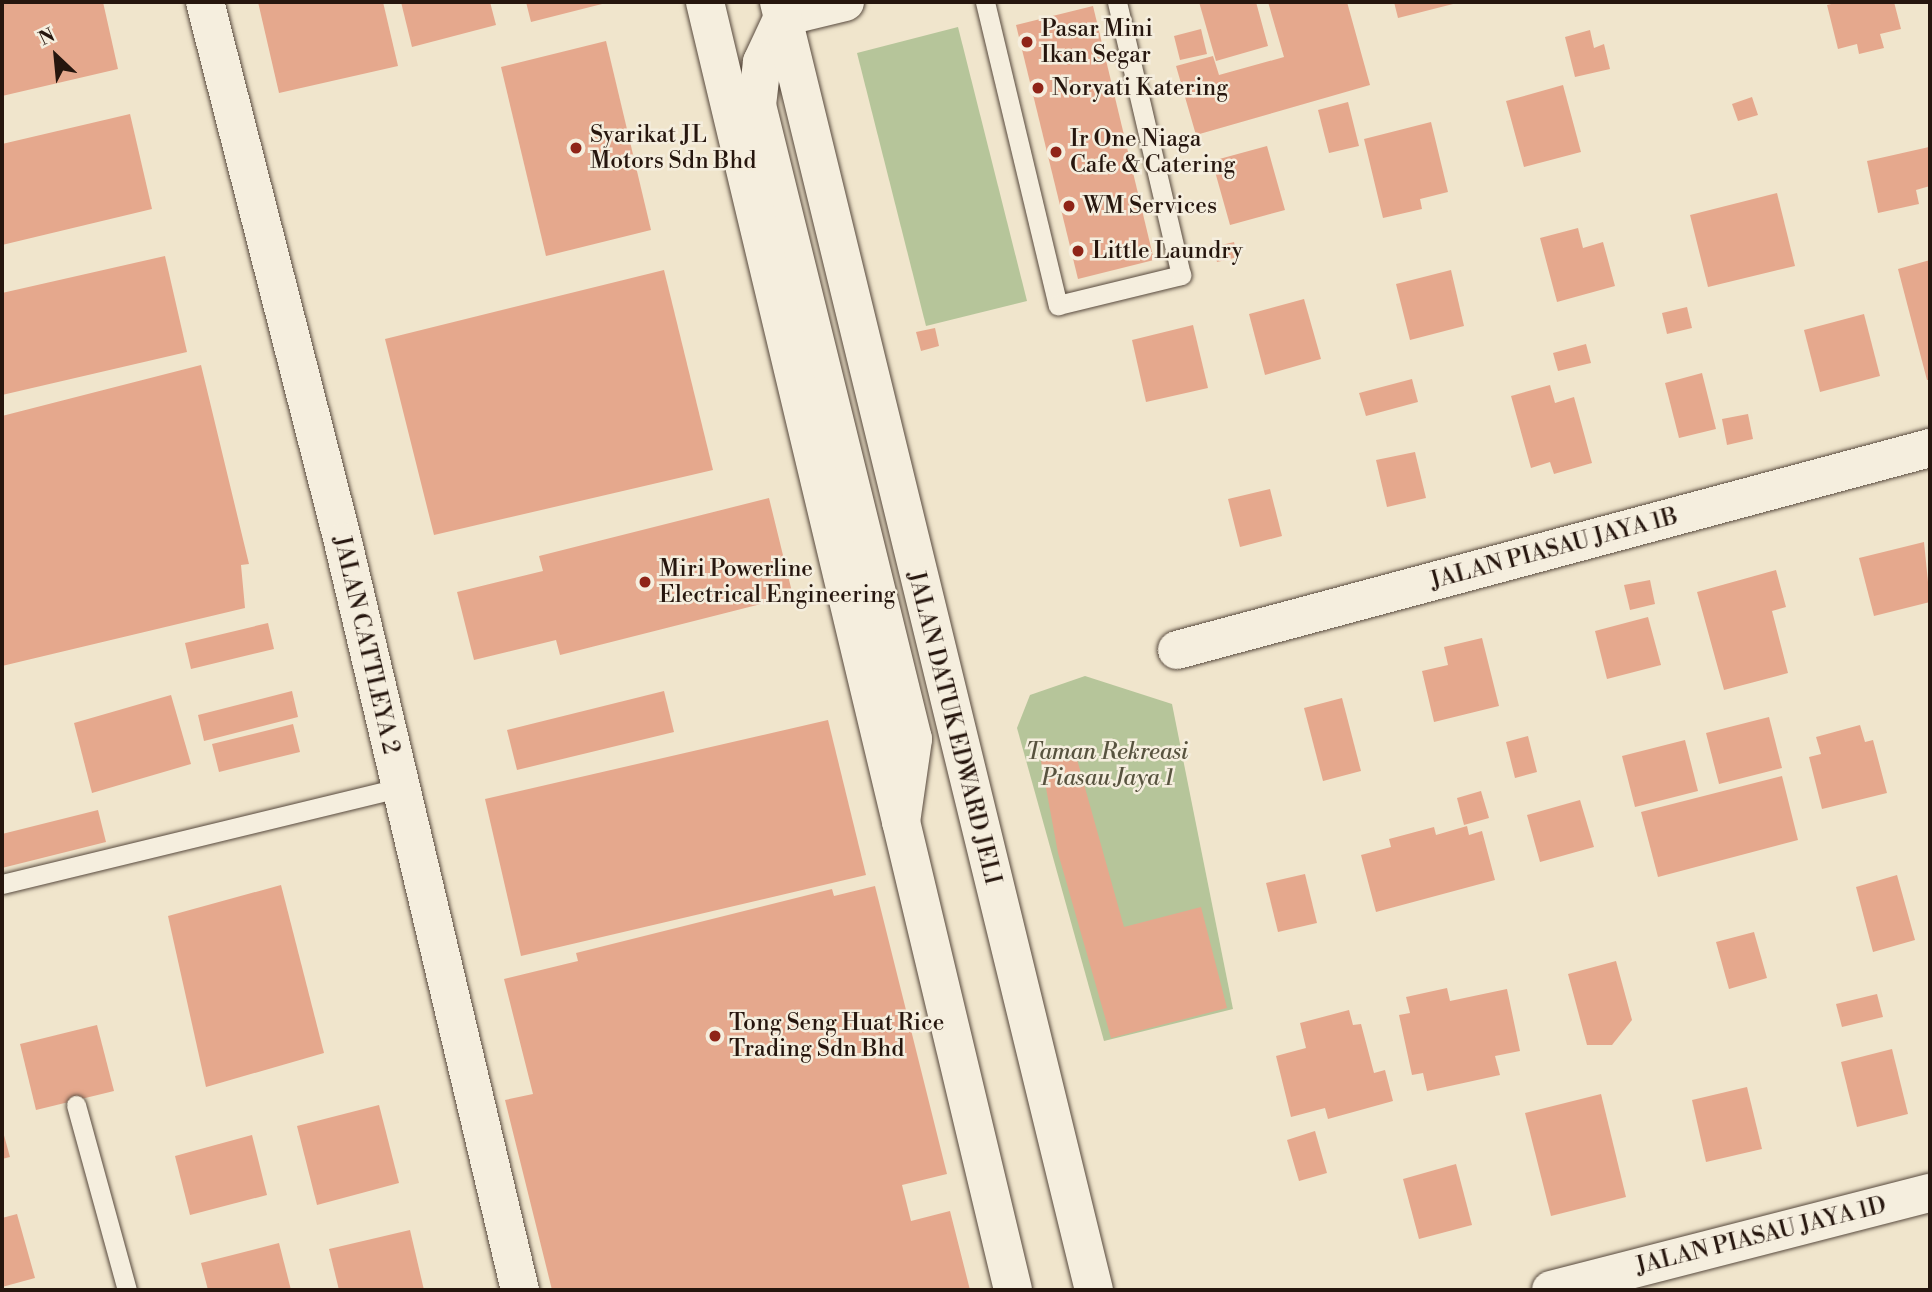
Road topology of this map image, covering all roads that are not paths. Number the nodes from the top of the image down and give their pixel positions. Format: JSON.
{"nodes":[{"id":1,"x":205,"y":2,"type":"edge"},
{"id":2,"x":705,"y":2,"type":"edge"},
{"id":3,"x":845,"y":2,"type":"edge"},
{"id":4,"x":985,"y":2,"type":"edge"},
{"id":5,"x":1117,"y":2,"type":"edge"},
{"id":6,"x":781,"y":9,"type":"edge"},
{"id":7,"x":1930,"y":448,"type":"edge"},
{"id":8,"x":1177,"y":650,"type":"dead end"},
{"id":9,"x":399,"y":788,"type":"junction"},
{"id":10,"x":900,"y":827,"type":"junction"},
{"id":11,"x":2,"y":884,"type":"edge"},
{"id":12,"x":76,"y":1104,"type":"dead end"},
{"id":13,"x":1930,"y":1193,"type":"edge"},
{"id":14,"x":127,"y":1290,"type":"edge"},
{"id":15,"x":520,"y":1290,"type":"edge"},
{"id":16,"x":1013,"y":1290,"type":"edge"},
{"id":17,"x":1094,"y":1290,"type":"edge"},
{"id":18,"x":1551,"y":1290,"type":"edge"}],
"edges":[{"from":1,"to":9,"type":"street","name":"JALAN CATTLEYA 2"},
{"from":2,"to":10,"type":"street"},
{"from":3,"to":6,"type":"street"},
{"from":4,"to":5,"type":"lane"},
{"from":6,"to":10,"type":"street"},
{"from":6,"to":17,"type":"street","name":"JALAN DATUK EDWARD JELI"},
{"from":7,"to":8,"type":"street","name":"JALAN PIASAU JAYA 1B"},
{"from":9,"to":11,"type":"lane"},
{"from":9,"to":15,"type":"street","name":"JALAN CATTLEYA 2"},
{"from":10,"to":16,"type":"street"},
{"from":12,"to":14,"type":"lane"},
{"from":13,"to":18,"type":"street","name":"JALAN PIASAU JAYA 1D"}]}
